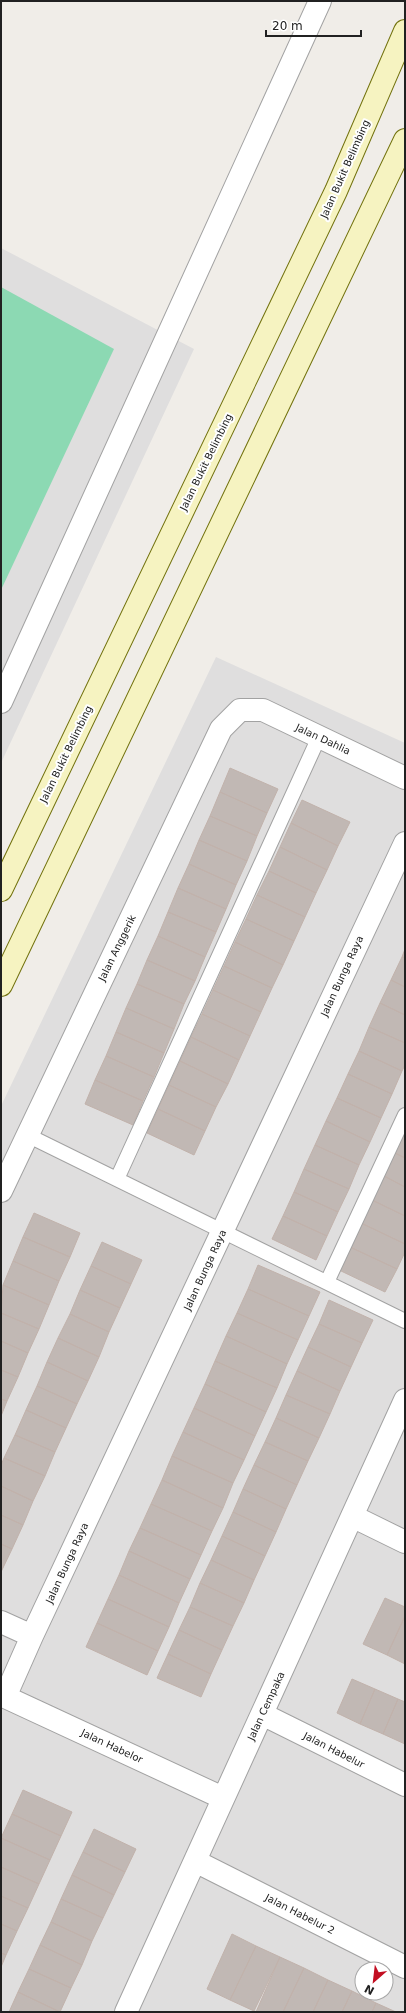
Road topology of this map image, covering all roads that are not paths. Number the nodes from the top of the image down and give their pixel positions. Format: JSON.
{"nodes":[{"id":1,"x":320,"y":1,"type":"edge"},
{"id":2,"x":405,"y":31,"type":"edge"},
{"id":3,"x":405,"y":140,"type":"edge"},
{"id":4,"x":1,"y":702,"type":"edge"},
{"id":5,"x":240,"y":710,"type":"joint"},
{"id":6,"x":318,"y":737,"type":"junction"},
{"id":7,"x":405,"y":778,"type":"edge"},
{"id":8,"x":405,"y":843,"type":"edge"},
{"id":9,"x":1,"y":890,"type":"edge"},
{"id":10,"x":1,"y":985,"type":"edge"},
{"id":11,"x":405,"y":1115,"type":"edge"},
{"id":12,"x":27,"y":1135,"type":"junction"},
{"id":13,"x":117,"y":1179,"type":"junction"},
{"id":14,"x":1,"y":1191,"type":"edge"},
{"id":15,"x":223,"y":1231,"type":"junction"},
{"id":16,"x":328,"y":1282,"type":"junction"},
{"id":17,"x":405,"y":1321,"type":"edge"},
{"id":18,"x":405,"y":1400,"type":"edge"},
{"id":19,"x":352,"y":1516,"type":"junction"},
{"id":20,"x":405,"y":1542,"type":"edge"},
{"id":21,"x":1,"y":1622,"type":"edge"},
{"id":22,"x":32,"y":1636,"type":"junction"},
{"id":23,"x":3,"y":1696,"type":"edge"},
{"id":24,"x":262,"y":1714,"type":"junction"},
{"id":25,"x":405,"y":1785,"type":"edge"},
{"id":26,"x":223,"y":1798,"type":"junction"},
{"id":27,"x":195,"y":1861,"type":"junction"},
{"id":28,"x":405,"y":1966,"type":"edge"},
{"id":29,"x":126,"y":2012,"type":"edge"}],
"edges":[{"from":1,"to":4,"type":"street"},
{"from":2,"to":9,"type":"main road","name":"Jalan Bukit Belimbing"},
{"from":3,"to":10,"type":"main road"},
{"from":5,"to":6,"type":"street","name":"Jalan Dahlia"},
{"from":5,"to":12,"type":"street","name":"Jalan Anggerik"},
{"from":6,"to":7,"type":"street","name":"Jalan Dahlia"},
{"from":6,"to":13,"type":"lane"},
{"from":8,"to":15,"type":"street","name":"Jalan Bunga Raya"},
{"from":11,"to":16,"type":"lane"},
{"from":12,"to":13,"type":"lane"},
{"from":12,"to":14,"type":"street","name":"Jalan Anggerik"},
{"from":13,"to":15,"type":"lane"},
{"from":15,"to":16,"type":"lane"},
{"from":15,"to":22,"type":"street","name":"Jalan Bunga Raya"},
{"from":16,"to":17,"type":"lane"},
{"from":18,"to":19,"type":"street","name":"Jalan Cempaka"},
{"from":19,"to":20,"type":"street"},
{"from":19,"to":24,"type":"street","name":"Jalan Cempaka"},
{"from":21,"to":22,"type":"street"},
{"from":22,"to":23,"type":"street","name":"Jalan Bunga Raya"},
{"from":23,"to":26,"type":"street","name":"Jalan Habelor"},
{"from":24,"to":25,"type":"street","name":"Jalan Habelur"},
{"from":24,"to":26,"type":"street","name":"Jalan Cempaka"},
{"from":26,"to":27,"type":"street","name":"Jalan Cempaka"},
{"from":27,"to":28,"type":"street","name":"Jalan Habelur 2"},
{"from":27,"to":29,"type":"street","name":"Jalan Cempaka"}]}
